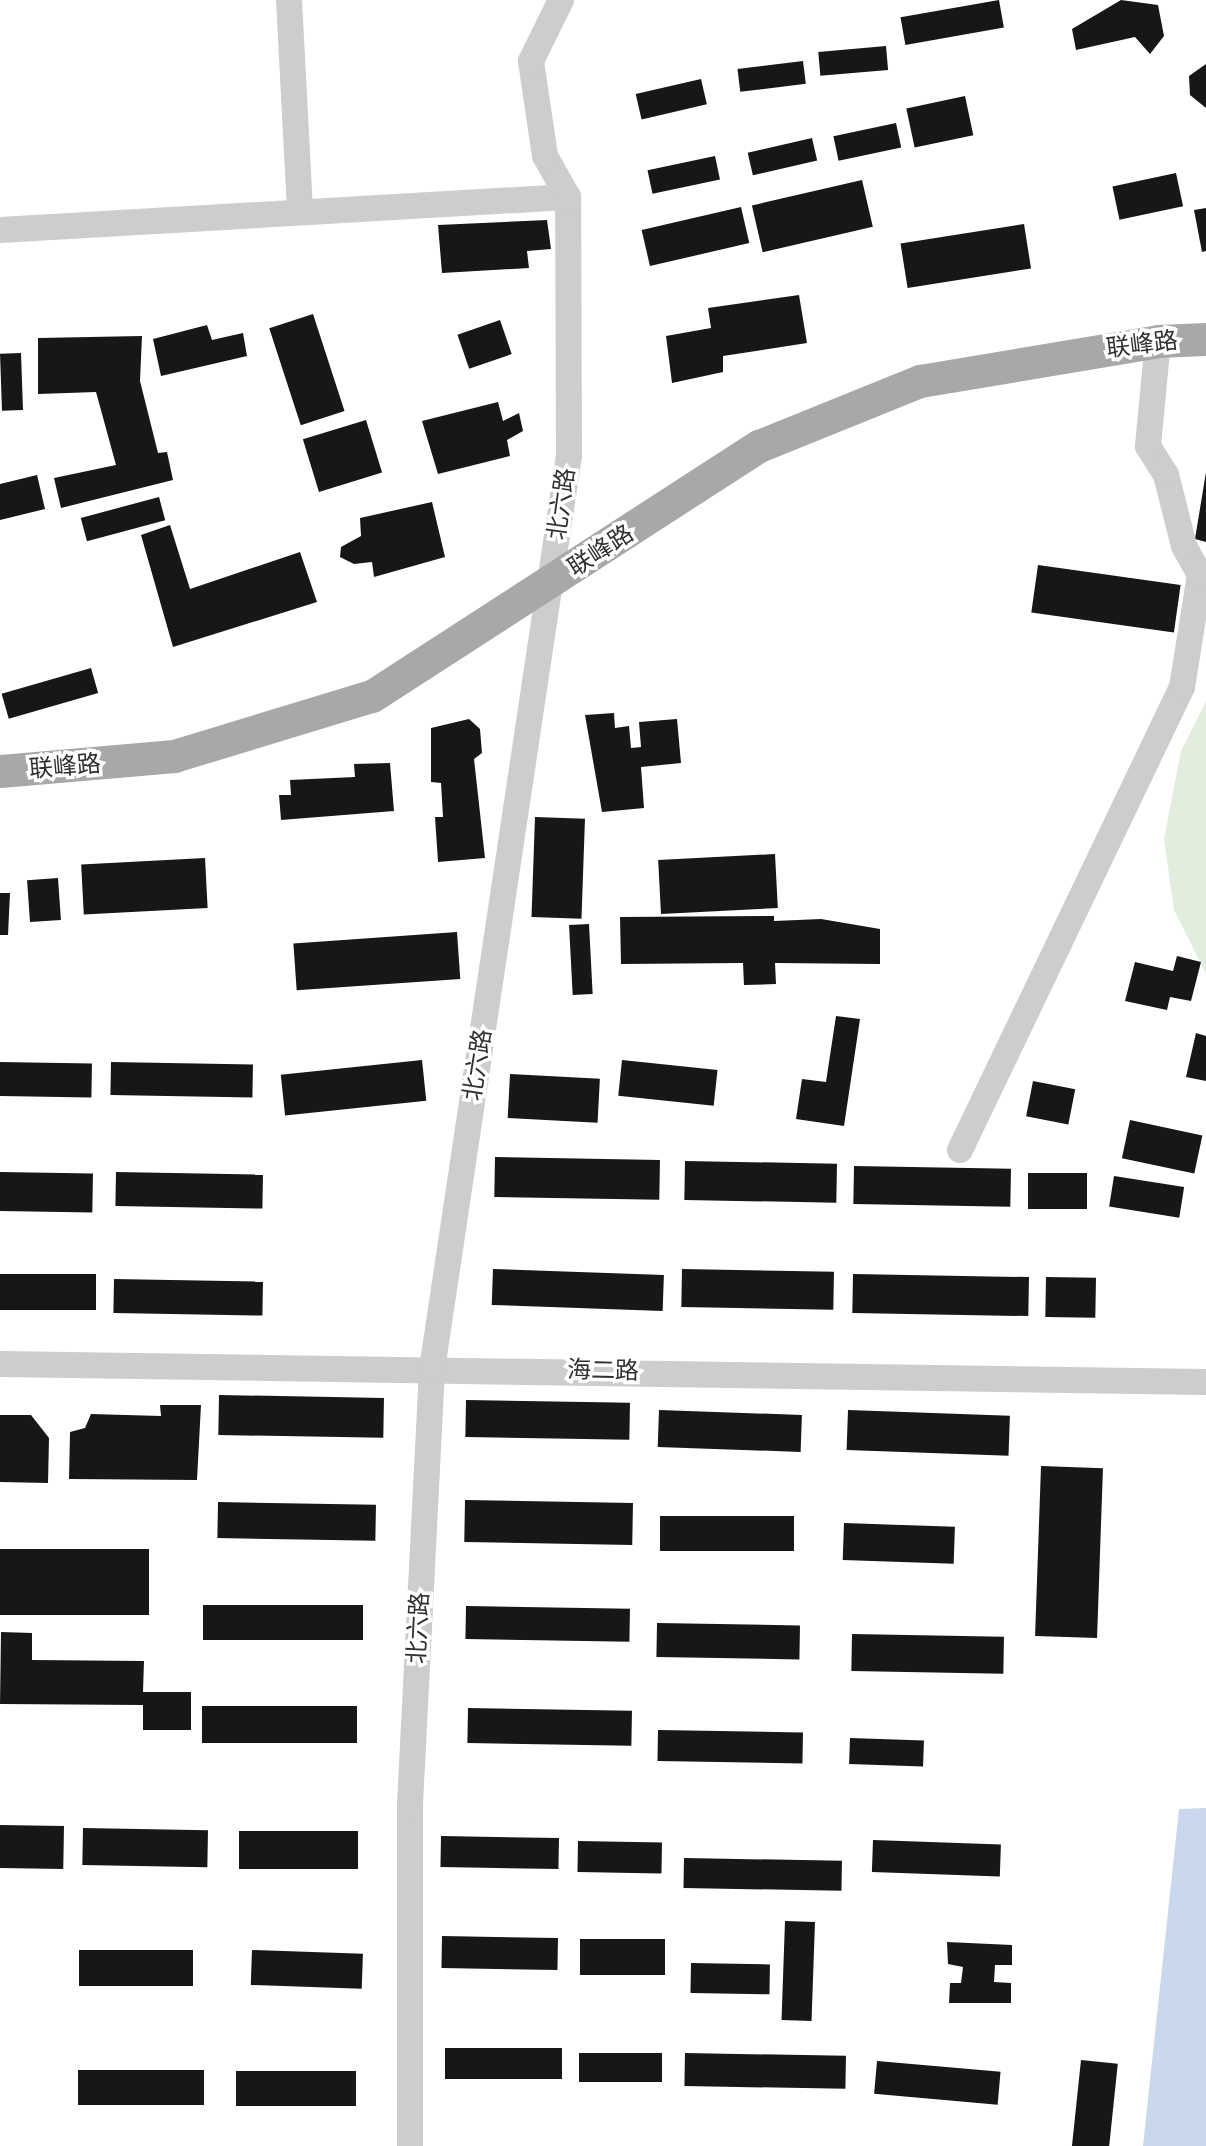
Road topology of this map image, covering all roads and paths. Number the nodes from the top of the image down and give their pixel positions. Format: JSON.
{"nodes":[{"id":1,"x":289,"y":0,"type":"edge"},
{"id":2,"x":561,"y":0,"type":"edge"},
{"id":3,"x":568,"y":197,"type":"junction"},
{"id":4,"x":300,"y":212,"type":"junction"},
{"id":5,"x":0,"y":230,"type":"edge"},
{"id":6,"x":1206,"y":339,"type":"edge"},
{"id":7,"x":1158,"y":341,"type":"junction"},
{"id":8,"x":550,"y":584,"type":"junction"},
{"id":9,"x":0,"y":771,"type":"edge"},
{"id":10,"x":960,"y":1150,"type":"dead end"},
{"id":11,"x":0,"y":1364,"type":"edge"},
{"id":12,"x":432,"y":1369,"type":"junction"},
{"id":13,"x":1206,"y":1382,"type":"edge"},
{"id":14,"x":410,"y":2146,"type":"edge"}],
"edges":[{"from":1,"to":4,"type":"street"},
{"from":2,"to":3,"type":"street","name":"北六路"},
{"from":3,"to":4,"type":"street"},
{"from":3,"to":8,"type":"street","name":"北六路"},
{"from":4,"to":5,"type":"street"},
{"from":6,"to":7,"type":"main road","name":"联峰路"},
{"from":7,"to":8,"type":"main road","name":"联峰路"},
{"from":7,"to":10,"type":"street"},
{"from":8,"to":9,"type":"main road","name":"联峰路"},
{"from":8,"to":12,"type":"street","name":"北六路"},
{"from":11,"to":12,"type":"street","name":"海二路"},
{"from":12,"to":13,"type":"street","name":"海二路"},
{"from":12,"to":14,"type":"street","name":"北六路"}]}
